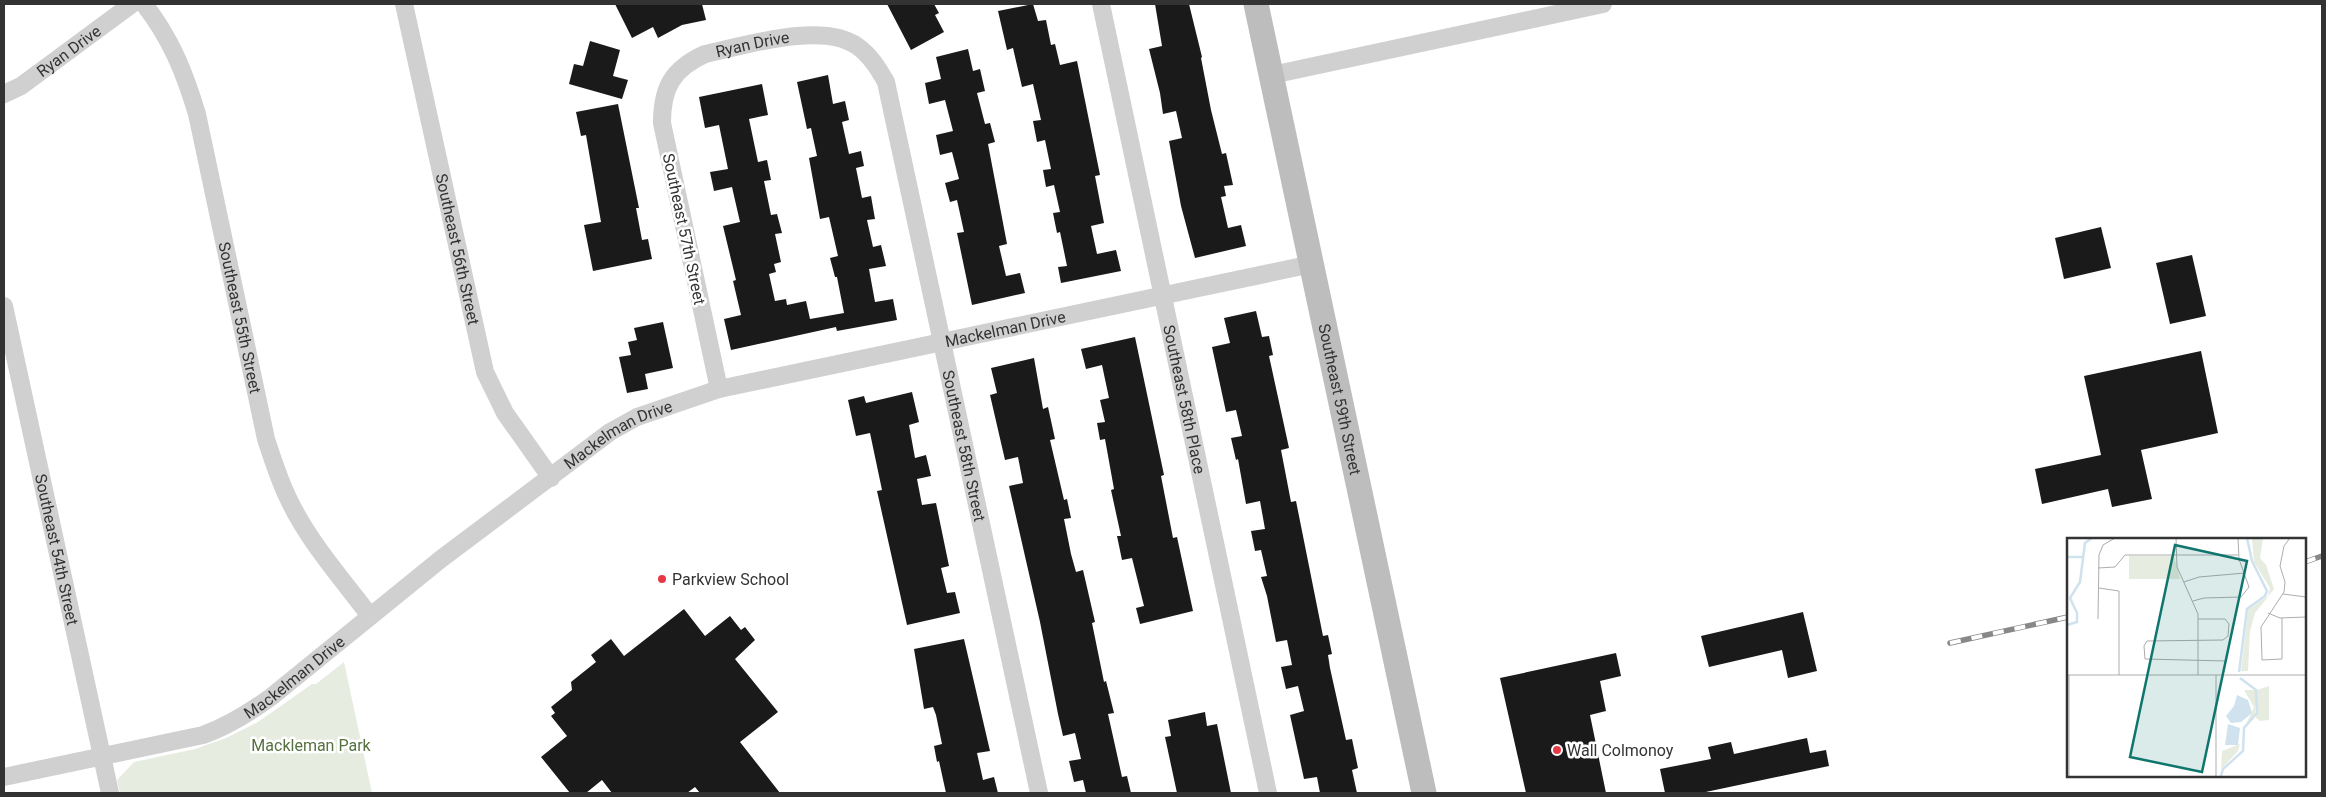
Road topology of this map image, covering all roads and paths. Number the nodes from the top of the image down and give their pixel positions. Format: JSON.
{"nodes":[{"id":1,"x":132,"y":4,"type":"edge"},
{"id":2,"x":144,"y":4,"type":"edge"},
{"id":3,"x":404,"y":4,"type":"edge"},
{"id":4,"x":1101,"y":4,"type":"edge"},
{"id":5,"x":1256,"y":4,"type":"edge"},
{"id":6,"x":1602,"y":4,"type":"edge"},
{"id":7,"x":833,"y":36,"type":"joint"},
{"id":8,"x":677,"y":72,"type":"joint"},
{"id":9,"x":1272,"y":75,"type":"junction"},
{"id":10,"x":4,"y":94,"type":"edge"},
{"id":11,"x":1312,"y":264,"type":"junction"},
{"id":12,"x":1162,"y":294,"type":"junction"},
{"id":13,"x":4,"y":306,"type":"edge"},
{"id":14,"x":941,"y":341,"type":"junction"},
{"id":15,"x":719,"y":389,"type":"junction"},
{"id":16,"x":551,"y":478,"type":"junction"},
{"id":17,"x":370,"y":616,"type":"junction"},
{"id":18,"x":102,"y":756,"type":"junction"},
{"id":19,"x":4,"y":777,"type":"edge"},
{"id":20,"x":110,"y":793,"type":"edge"},
{"id":21,"x":1039,"y":793,"type":"edge"},
{"id":22,"x":1268,"y":793,"type":"edge"},
{"id":23,"x":1424,"y":793,"type":"edge"}],
"edges":[{"from":1,"to":10,"type":"street","name":"Ryan Drive"},
{"from":2,"to":17,"type":"street","name":"Southeast 55th Street"},
{"from":3,"to":16,"type":"street","name":"Southeast 56th Street"},
{"from":4,"to":12,"type":"street","name":"Southeast 58th Place"},
{"from":5,"to":9,"type":"main road","name":"Southeast 59th Street"},
{"from":6,"to":9,"type":"street"},
{"from":7,"to":8,"type":"street","name":"Ryan Drive"},
{"from":7,"to":14,"type":"street","name":"Southeast 58th Street"},
{"from":8,"to":15,"type":"street","name":"Southeast 57th Street"},
{"from":9,"to":11,"type":"main road","name":"Southeast 59th Street"},
{"from":11,"to":12,"type":"street","name":"Mackelman Drive"},
{"from":11,"to":23,"type":"main road","name":"Southeast 59th Street"},
{"from":12,"to":14,"type":"street","name":"Mackelman Drive"},
{"from":12,"to":22,"type":"street","name":"Southeast 58th Place"},
{"from":13,"to":18,"type":"street","name":"Southeast 54th Street"},
{"from":14,"to":15,"type":"street","name":"Mackelman Drive"},
{"from":14,"to":21,"type":"street","name":"Southeast 58th Street"},
{"from":15,"to":16,"type":"street","name":"Mackelman Drive"},
{"from":16,"to":17,"type":"street","name":"Mackelman Drive"},
{"from":17,"to":18,"type":"street","name":"Mackelman Drive"},
{"from":18,"to":19,"type":"street","name":"Mackelman Drive"},
{"from":18,"to":20,"type":"street","name":"Southeast 54th Street"}]}
